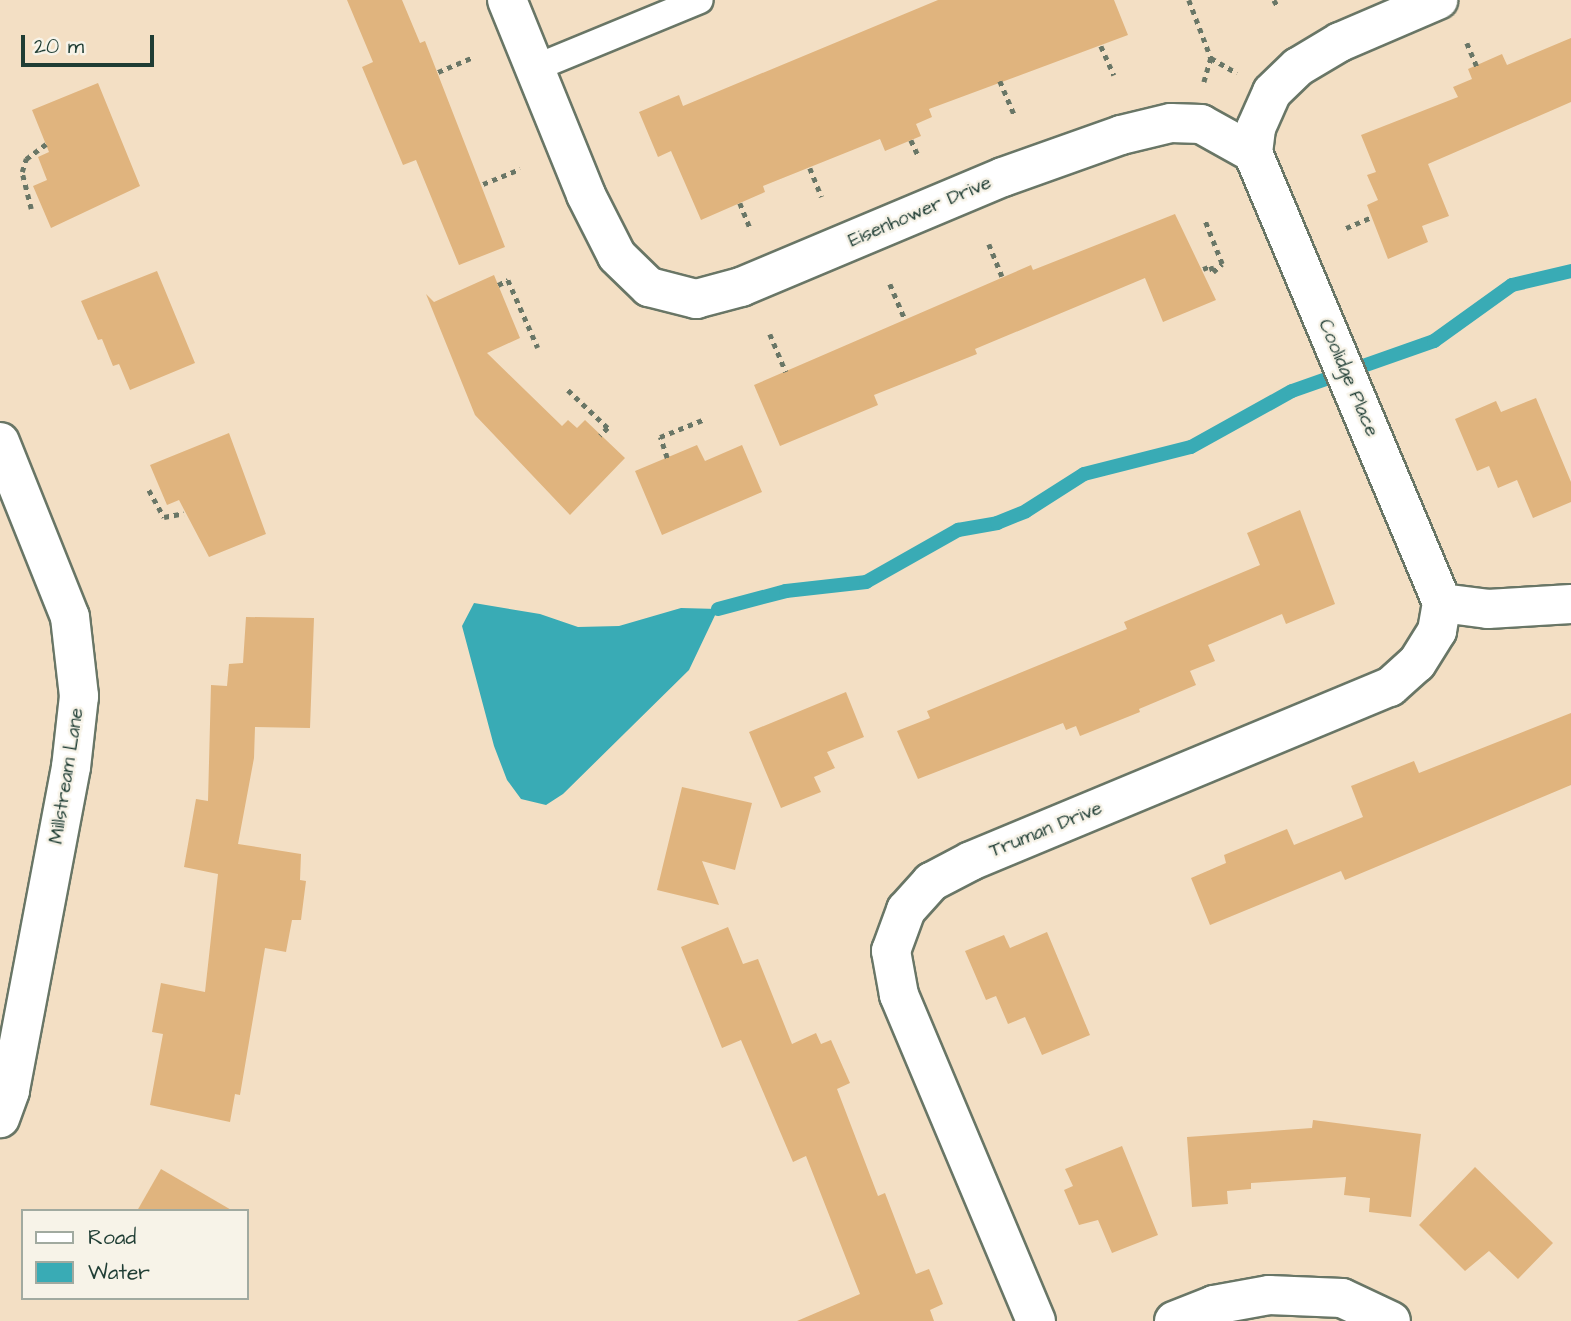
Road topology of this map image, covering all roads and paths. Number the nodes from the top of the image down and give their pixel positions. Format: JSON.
{"nodes":[{"id":1,"x":507,"y":0,"type":"edge"},
{"id":2,"x":700,"y":0,"type":"edge"},
{"id":3,"x":1189,"y":0,"type":"edge"},
{"id":4,"x":1274,"y":0,"type":"edge"},
{"id":5,"x":1438,"y":0,"type":"edge"},
{"id":6,"x":1278,"y":7,"type":"dead end"},
{"id":7,"x":1467,"y":43,"type":"dead end"},
{"id":8,"x":1101,"y":46,"type":"dead end"},
{"id":9,"x":474,"y":57,"type":"dead end"},
{"id":10,"x":1210,"y":58,"type":"junction"},
{"id":11,"x":1477,"y":66,"type":"dead end"},
{"id":12,"x":536,"y":68,"type":"junction"},
{"id":13,"x":438,"y":72,"type":"dead end"},
{"id":14,"x":1114,"y":75,"type":"dead end"},
{"id":15,"x":1242,"y":76,"type":"dead end"},
{"id":16,"x":1000,"y":81,"type":"dead end"},
{"id":17,"x":1202,"y":91,"type":"dead end"},
{"id":18,"x":1015,"y":117,"type":"dead end"},
{"id":19,"x":911,"y":140,"type":"dead end"},
{"id":20,"x":46,"y":144,"type":"dead end"},
{"id":21,"x":1253,"y":153,"type":"junction"},
{"id":22,"x":919,"y":157,"type":"dead end"},
{"id":23,"x":810,"y":168,"type":"dead end"},
{"id":24,"x":520,"y":169,"type":"dead end"},
{"id":25,"x":483,"y":184,"type":"dead end"},
{"id":26,"x":822,"y":197,"type":"dead end"},
{"id":27,"x":740,"y":204,"type":"dead end"},
{"id":28,"x":31,"y":209,"type":"dead end"},
{"id":29,"x":1372,"y":217,"type":"dead end"},
{"id":30,"x":1205,"y":221,"type":"dead end"},
{"id":31,"x":750,"y":228,"type":"dead end"},
{"id":32,"x":1346,"y":228,"type":"dead end"},
{"id":33,"x":989,"y":244,"type":"dead end"},
{"id":34,"x":1203,"y":269,"type":"dead end"},
{"id":35,"x":1002,"y":277,"type":"dead end"},
{"id":36,"x":890,"y":284,"type":"dead end"},
{"id":37,"x":498,"y":285,"type":"dead end"},
{"id":38,"x":905,"y":319,"type":"dead end"},
{"id":39,"x":770,"y":334,"type":"dead end"},
{"id":40,"x":538,"y":348,"type":"dead end"},
{"id":41,"x":786,"y":372,"type":"dead end"},
{"id":42,"x":568,"y":390,"type":"dead end"},
{"id":43,"x":705,"y":419,"type":"dead end"},
{"id":44,"x":600,"y":436,"type":"dead end"},
{"id":45,"x":0,"y":442,"type":"edge"},
{"id":46,"x":667,"y":458,"type":"dead end"},
{"id":47,"x":149,"y":491,"type":"dead end"},
{"id":48,"x":184,"y":513,"type":"dead end"},
{"id":49,"x":1442,"y":603,"type":"junction"},
{"id":50,"x":1571,"y":604,"type":"edge"},
{"id":51,"x":0,"y":1118,"type":"edge"},
{"id":52,"x":1036,"y":1321,"type":"edge"},
{"id":53,"x":1174,"y":1321,"type":"edge"},
{"id":54,"x":1391,"y":1321,"type":"edge"}],
"edges":[{"from":1,"to":12,"type":"street","name":"Eisenhower Drive"},
{"from":2,"to":12,"type":"lane"},
{"from":3,"to":10,"type":"path"},
{"from":4,"to":6,"type":"path"},
{"from":5,"to":21,"type":"street"},
{"from":7,"to":11,"type":"path"},
{"from":8,"to":14,"type":"path"},
{"from":9,"to":13,"type":"path"},
{"from":10,"to":15,"type":"path"},
{"from":10,"to":17,"type":"path"},
{"from":12,"to":21,"type":"street","name":"Eisenhower Drive"},
{"from":16,"to":18,"type":"path"},
{"from":19,"to":22,"type":"path"},
{"from":20,"to":28,"type":"path"},
{"from":21,"to":49,"type":"street","name":"Coolidge Place"},
{"from":23,"to":26,"type":"path"},
{"from":24,"to":25,"type":"path"},
{"from":27,"to":31,"type":"path"},
{"from":29,"to":32,"type":"path"},
{"from":30,"to":34,"type":"path"},
{"from":33,"to":35,"type":"path"},
{"from":36,"to":38,"type":"path"},
{"from":37,"to":40,"type":"path"},
{"from":39,"to":41,"type":"path"},
{"from":42,"to":44,"type":"path"},
{"from":43,"to":46,"type":"path"},
{"from":45,"to":51,"type":"street","name":"Millstream Lane"},
{"from":47,"to":48,"type":"path"},
{"from":49,"to":50,"type":"street"},
{"from":49,"to":52,"type":"street","name":"Truman Drive"},
{"from":53,"to":54,"type":"street"}]}
